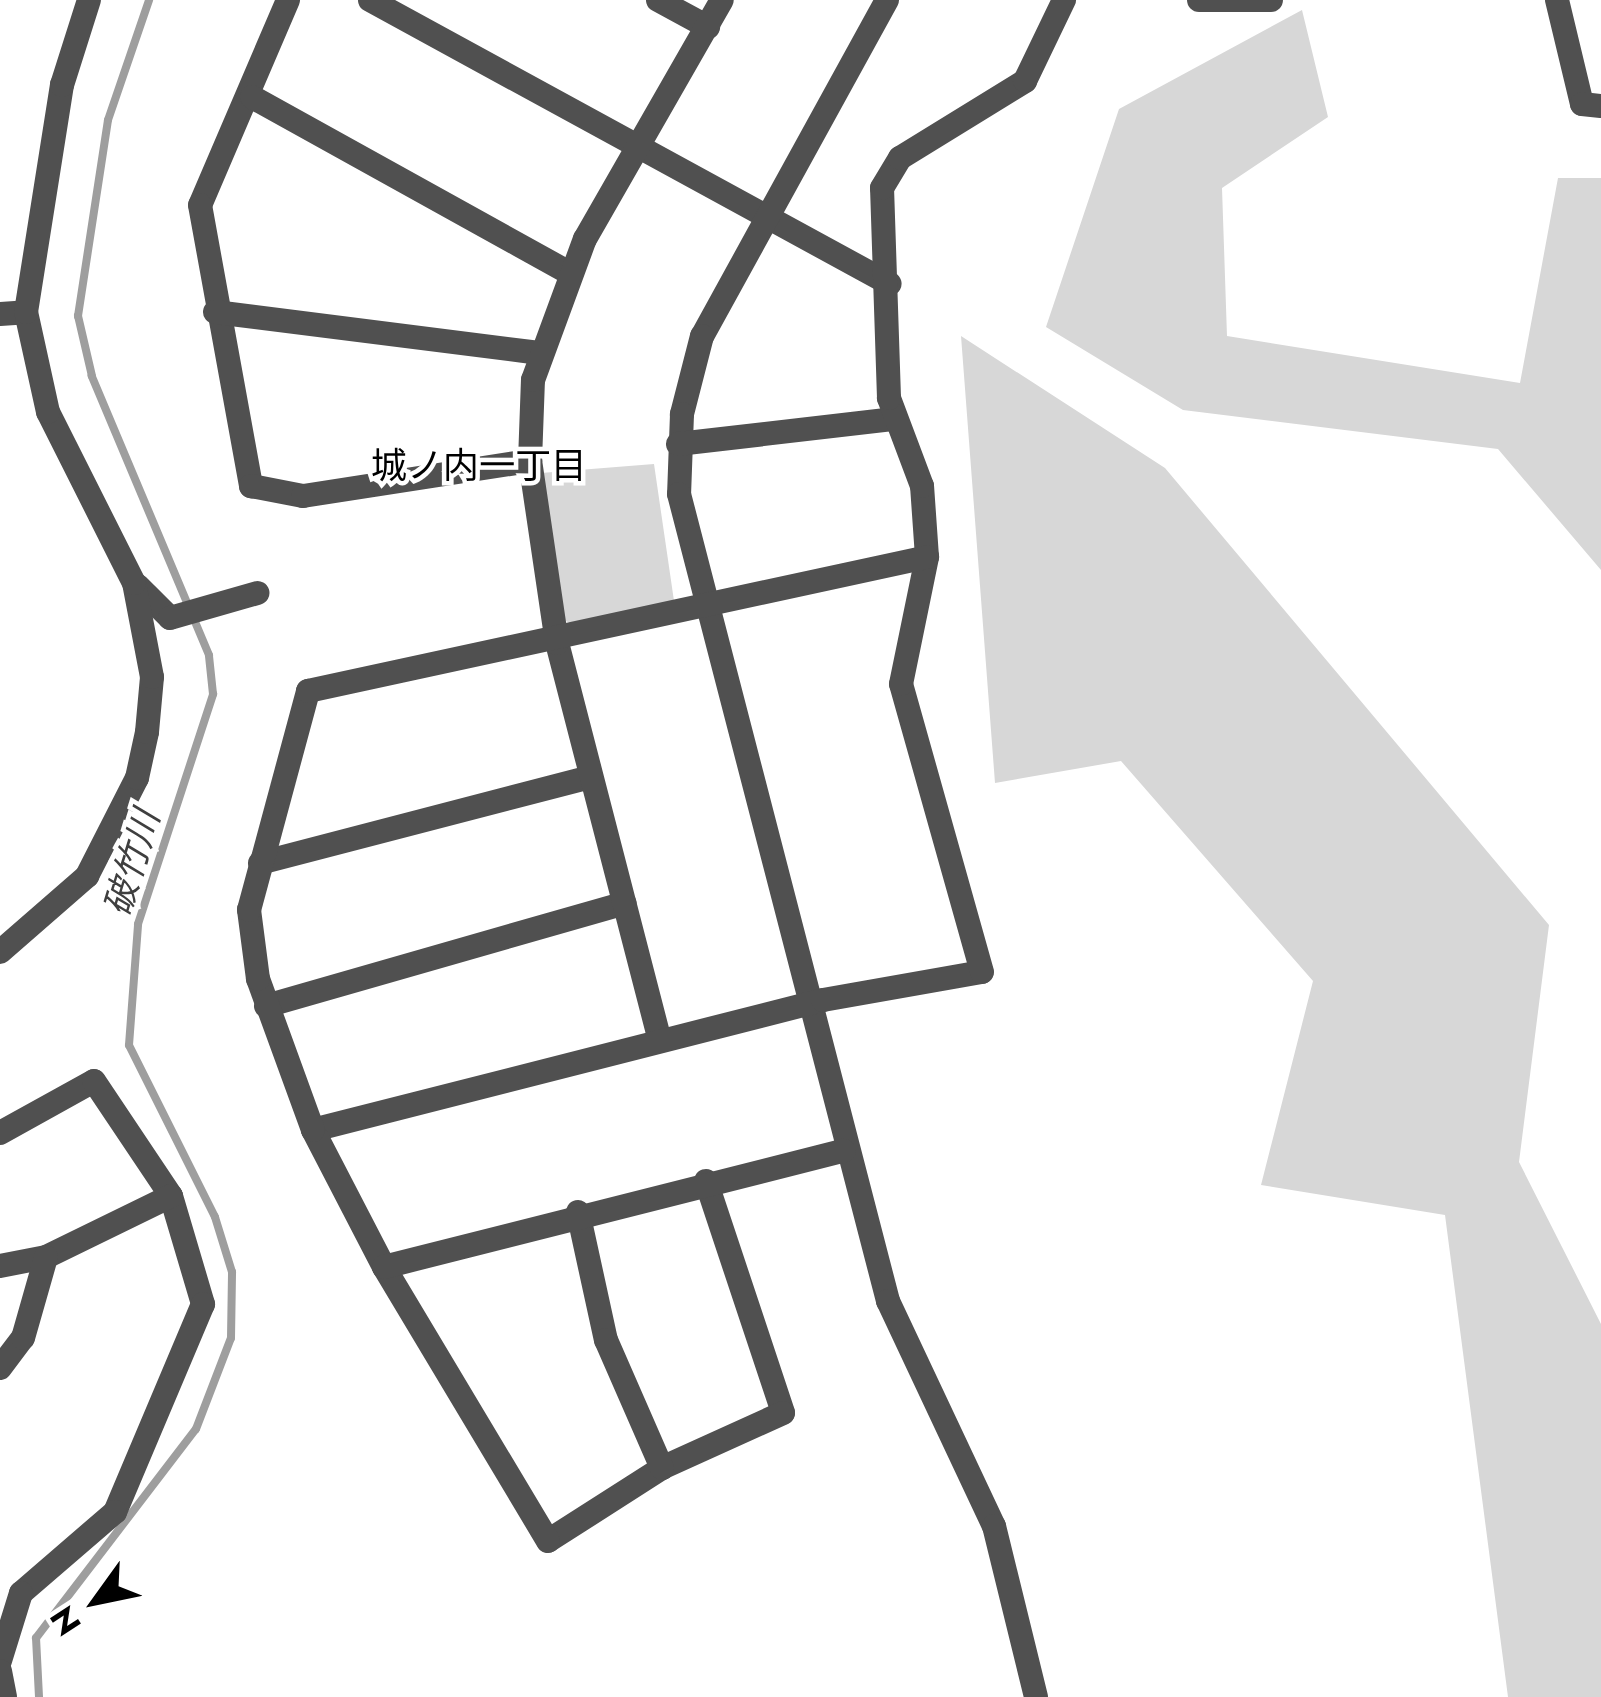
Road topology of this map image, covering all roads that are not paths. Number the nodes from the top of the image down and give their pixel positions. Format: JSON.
{"nodes":[{"id":1,"x":89,"y":0,"type":"edge"},
{"id":2,"x":288,"y":0,"type":"edge"},
{"id":3,"x":370,"y":0,"type":"edge"},
{"id":4,"x":658,"y":0,"type":"edge"},
{"id":5,"x":722,"y":0,"type":"edge"},
{"id":6,"x":887,"y":0,"type":"edge"},
{"id":7,"x":1199,"y":0,"type":"edge"},
{"id":8,"x":1271,"y":0,"type":"edge"},
{"id":9,"x":1557,"y":0,"type":"edge"},
{"id":10,"x":1062,"y":1,"type":"edge"},
{"id":11,"x":708,"y":27,"type":"junction"},
{"id":12,"x":252,"y":97,"type":"junction"},
{"id":13,"x":1601,"y":106,"type":"edge"},
{"id":14,"x":642,"y":148,"type":"junction"},
{"id":15,"x":767,"y":217,"type":"junction"},
{"id":16,"x":569,"y":273,"type":"junction"},
{"id":17,"x":890,"y":284,"type":"junction"},
{"id":18,"x":215,"y":312,"type":"junction"},
{"id":19,"x":13,"y":313,"type":"edge"},
{"id":20,"x":541,"y":352,"type":"junction"},
{"id":21,"x":895,"y":419,"type":"junction"},
{"id":22,"x":678,"y":444,"type":"junction"},
{"id":23,"x":530,"y":461,"type":"junction"},
{"id":24,"x":927,"y":557,"type":"junction"},
{"id":25,"x":134,"y":583,"type":"junction"},
{"id":26,"x":257,"y":593,"type":"dead end"},
{"id":27,"x":701,"y":606,"type":"junction"},
{"id":28,"x":557,"y":643,"type":"junction"},
{"id":29,"x":591,"y":776,"type":"junction"},
{"id":30,"x":260,"y":863,"type":"junction"},
{"id":31,"x":625,"y":903,"type":"junction"},
{"id":32,"x":0,"y":952,"type":"edge"},
{"id":33,"x":805,"y":1005,"type":"junction"},
{"id":34,"x":266,"y":1006,"type":"junction"},
{"id":35,"x":660,"y":1041,"type":"junction"},
{"id":36,"x":314,"y":1130,"type":"junction"},
{"id":37,"x":0,"y":1133,"type":"edge"},
{"id":38,"x":844,"y":1151,"type":"junction"},
{"id":39,"x":706,"y":1181,"type":"junction"},
{"id":40,"x":171,"y":1196,"type":"junction"},
{"id":41,"x":578,"y":1213,"type":"junction"},
{"id":42,"x":46,"y":1257,"type":"junction"},
{"id":43,"x":0,"y":1266,"type":"edge"},
{"id":44,"x":384,"y":1267,"type":"junction"},
{"id":45,"x":0,"y":1368,"type":"edge"},
{"id":46,"x":662,"y":1468,"type":"junction"},
{"id":47,"x":0,"y":1661,"type":"edge"},
{"id":48,"x":0,"y":1671,"type":"edge"},
{"id":49,"x":5,"y":1697,"type":"edge"},
{"id":50,"x":1036,"y":1697,"type":"edge"}],
"edges":[{"from":1,"to":19,"type":"street"},
{"from":2,"to":12,"type":"street"},
{"from":3,"to":14,"type":"street"},
{"from":4,"to":11,"type":"street"},
{"from":5,"to":11,"type":"street"},
{"from":6,"to":15,"type":"street"},
{"from":7,"to":8,"type":"street"},
{"from":9,"to":13,"type":"street"},
{"from":10,"to":17,"type":"street"},
{"from":11,"to":14,"type":"street"},
{"from":12,"to":16,"type":"street"},
{"from":12,"to":18,"type":"street"},
{"from":14,"to":15,"type":"street"},
{"from":14,"to":16,"type":"street"},
{"from":15,"to":17,"type":"street"},
{"from":15,"to":22,"type":"street"},
{"from":16,"to":20,"type":"street"},
{"from":17,"to":21,"type":"street"},
{"from":18,"to":20,"type":"street"},
{"from":18,"to":23,"type":"street"},
{"from":19,"to":25,"type":"street"},
{"from":20,"to":23,"type":"street"},
{"from":21,"to":22,"type":"street"},
{"from":21,"to":24,"type":"street"},
{"from":22,"to":27,"type":"street"},
{"from":23,"to":28,"type":"street"},
{"from":24,"to":27,"type":"street"},
{"from":24,"to":33,"type":"street"},
{"from":25,"to":26,"type":"street"},
{"from":25,"to":32,"type":"street"},
{"from":27,"to":28,"type":"street"},
{"from":27,"to":33,"type":"street"},
{"from":28,"to":29,"type":"street"},
{"from":28,"to":30,"type":"street"},
{"from":29,"to":30,"type":"street"},
{"from":29,"to":31,"type":"street"},
{"from":30,"to":34,"type":"street"},
{"from":31,"to":34,"type":"street"},
{"from":31,"to":35,"type":"street"},
{"from":33,"to":35,"type":"street"},
{"from":33,"to":38,"type":"street"},
{"from":34,"to":36,"type":"street"},
{"from":35,"to":36,"type":"street"},
{"from":36,"to":44,"type":"street"},
{"from":37,"to":40,"type":"street"},
{"from":38,"to":39,"type":"street"},
{"from":38,"to":50,"type":"street"},
{"from":39,"to":41,"type":"street"},
{"from":39,"to":46,"type":"street"},
{"from":40,"to":42,"type":"street"},
{"from":40,"to":47,"type":"street"},
{"from":41,"to":44,"type":"street"},
{"from":41,"to":46,"type":"street"},
{"from":42,"to":43,"type":"street"},
{"from":42,"to":45,"type":"street"},
{"from":44,"to":46,"type":"street"},
{"from":48,"to":49,"type":"street"}]}
